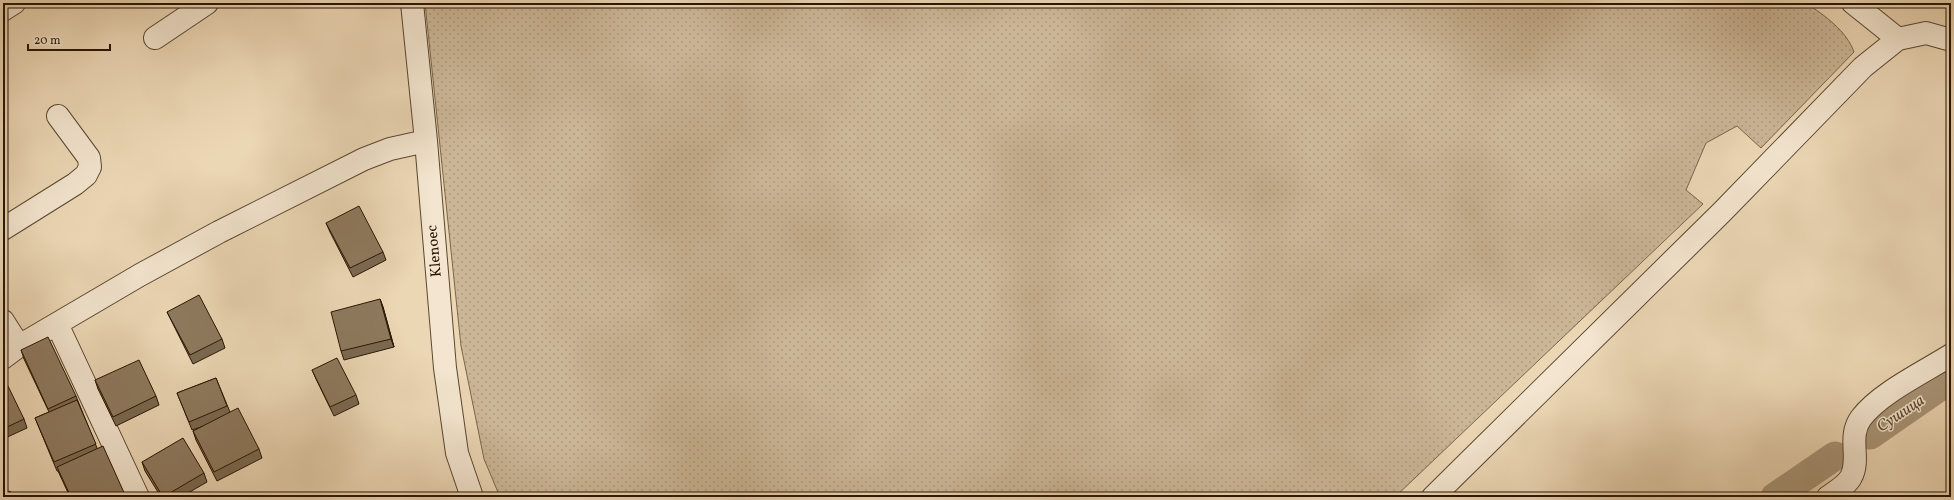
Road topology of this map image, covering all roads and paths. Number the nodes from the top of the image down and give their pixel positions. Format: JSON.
{"nodes":[{"id":1,"x":14,"y":3,"type":"edge"},
{"id":2,"x":207,"y":3,"type":"edge"},
{"id":3,"x":412,"y":3,"type":"edge"},
{"id":4,"x":1853,"y":3,"type":"edge"},
{"id":5,"x":3,"y":10,"type":"edge"},
{"id":6,"x":155,"y":38,"type":"dead end"},
{"id":7,"x":1898,"y":39,"type":"junction"},
{"id":8,"x":1951,"y":40,"type":"edge"},
{"id":9,"x":58,"y":116,"type":"dead end"},
{"id":10,"x":426,"y":141,"type":"junction"},
{"id":11,"x":3,"y":229,"type":"edge"},
{"id":12,"x":3,"y":321,"type":"edge"},
{"id":13,"x":57,"y":324,"type":"junction"},
{"id":14,"x":11,"y":352,"type":"edge"},
{"id":15,"x":1951,"y":355,"type":"edge"},
{"id":16,"x":468,"y":495,"type":"edge"},
{"id":17,"x":138,"y":497,"type":"edge"},
{"id":18,"x":1433,"y":497,"type":"edge"},
{"id":19,"x":1828,"y":497,"type":"edge"}],
"edges":[{"from":1,"to":5,"type":"street"},
{"from":2,"to":6,"type":"street"},
{"from":3,"to":10,"type":"street","name":"Klenoec"},
{"from":4,"to":7,"type":"street"},
{"from":7,"to":8,"type":"street"},
{"from":7,"to":18,"type":"street"},
{"from":9,"to":11,"type":"street"},
{"from":10,"to":13,"type":"street"},
{"from":10,"to":16,"type":"street","name":"Klenoec"},
{"from":12,"to":14,"type":"street"},
{"from":13,"to":14,"type":"street"},
{"from":13,"to":17,"type":"street"},
{"from":15,"to":19,"type":"street"}]}
